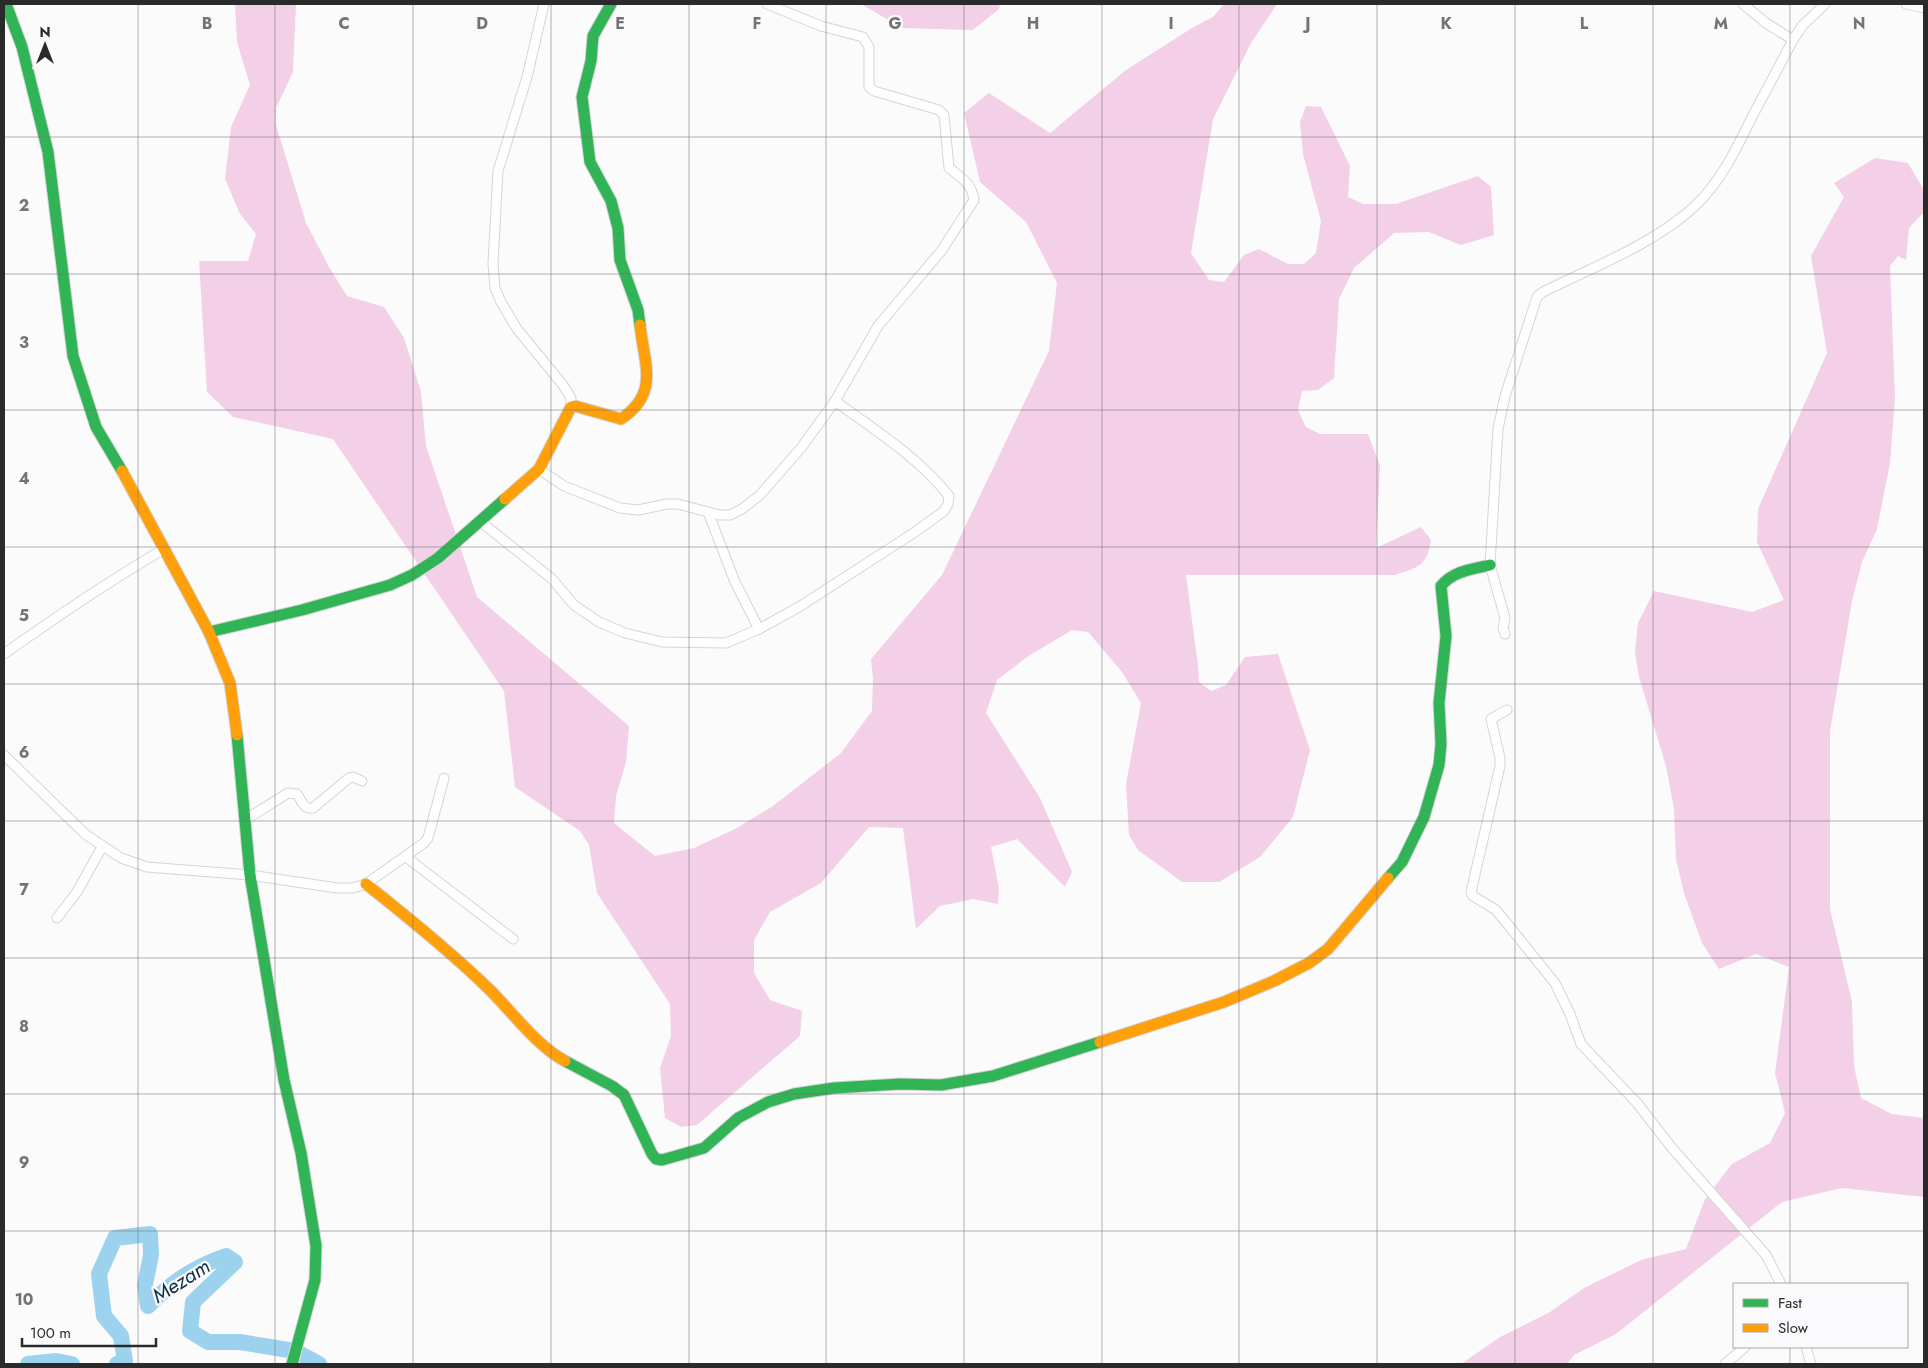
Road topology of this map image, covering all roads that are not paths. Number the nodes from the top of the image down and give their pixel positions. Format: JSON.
{"nodes":[{"id":1,"x":6,"y":4,"type":"edge"},
{"id":2,"x":544,"y":4,"type":"edge"},
{"id":3,"x":611,"y":4,"type":"edge"},
{"id":4,"x":767,"y":4,"type":"edge"},
{"id":5,"x":1742,"y":4,"type":"edge"},
{"id":6,"x":1825,"y":4,"type":"edge"},
{"id":7,"x":1906,"y":4,"type":"edge"},
{"id":8,"x":1924,"y":8,"type":"edge"},
{"id":9,"x":1793,"y":40,"type":"junction"},
{"id":10,"x":835,"y":401,"type":"junction"},
{"id":11,"x":571,"y":407,"type":"junction"},
{"id":12,"x":539,"y":468,"type":"junction"},
{"id":13,"x":708,"y":512,"type":"junction"},
{"id":14,"x":480,"y":521,"type":"junction"},
{"id":15,"x":164,"y":550,"type":"junction"},
{"id":16,"x":1490,"y":565,"type":"junction"},
{"id":17,"x":759,"y":629,"type":"junction"},
{"id":18,"x":208,"y":632,"type":"junction"},
{"id":19,"x":1505,"y":634,"type":"dead end"},
{"id":20,"x":4,"y":654,"type":"edge"},
{"id":21,"x":1507,"y":710,"type":"dead end"},
{"id":22,"x":4,"y":755,"type":"edge"},
{"id":23,"x":444,"y":778,"type":"dead end"},
{"id":24,"x":362,"y":781,"type":"dead end"},
{"id":25,"x":245,"y":820,"type":"junction"},
{"id":26,"x":102,"y":847,"type":"junction"},
{"id":27,"x":406,"y":857,"type":"junction"},
{"id":28,"x":250,"y":875,"type":"junction"},
{"id":29,"x":366,"y":884,"type":"junction"},
{"id":30,"x":58,"y":918,"type":"dead end"},
{"id":31,"x":512,"y":939,"type":"dead end"},
{"id":32,"x":1780,"y":1283,"type":"edge"},
{"id":33,"x":1744,"y":1348,"type":"edge"},
{"id":34,"x":1806,"y":1348,"type":"edge"},
{"id":35,"x":292,"y":1364,"type":"edge"},
{"id":36,"x":1725,"y":1364,"type":"edge"},
{"id":37,"x":1811,"y":1364,"type":"edge"}],
"edges":[{"from":1,"to":15,"type":"street"},
{"from":2,"to":11,"type":"street"},
{"from":3,"to":11,"type":"street"},
{"from":4,"to":10,"type":"street"},
{"from":5,"to":9,"type":"street"},
{"from":6,"to":9,"type":"street"},
{"from":7,"to":8,"type":"street"},
{"from":9,"to":16,"type":"street"},
{"from":10,"to":13,"type":"street"},
{"from":10,"to":17,"type":"street"},
{"from":11,"to":12,"type":"street"},
{"from":12,"to":13,"type":"street"},
{"from":12,"to":14,"type":"street"},
{"from":13,"to":17,"type":"street"},
{"from":14,"to":17,"type":"street"},
{"from":14,"to":18,"type":"street"},
{"from":15,"to":18,"type":"street"},
{"from":15,"to":20,"type":"street"},
{"from":16,"to":19,"type":"street"},
{"from":16,"to":29,"type":"street"},
{"from":18,"to":25,"type":"street"},
{"from":21,"to":32,"type":"street"},
{"from":22,"to":26,"type":"street"},
{"from":23,"to":27,"type":"street"},
{"from":24,"to":25,"type":"street"},
{"from":25,"to":28,"type":"street"},
{"from":26,"to":28,"type":"street"},
{"from":26,"to":30,"type":"street"},
{"from":27,"to":29,"type":"street"},
{"from":27,"to":31,"type":"street"},
{"from":28,"to":29,"type":"street"},
{"from":28,"to":35,"type":"street"},
{"from":33,"to":36,"type":"street"},
{"from":34,"to":37,"type":"street"}]}
